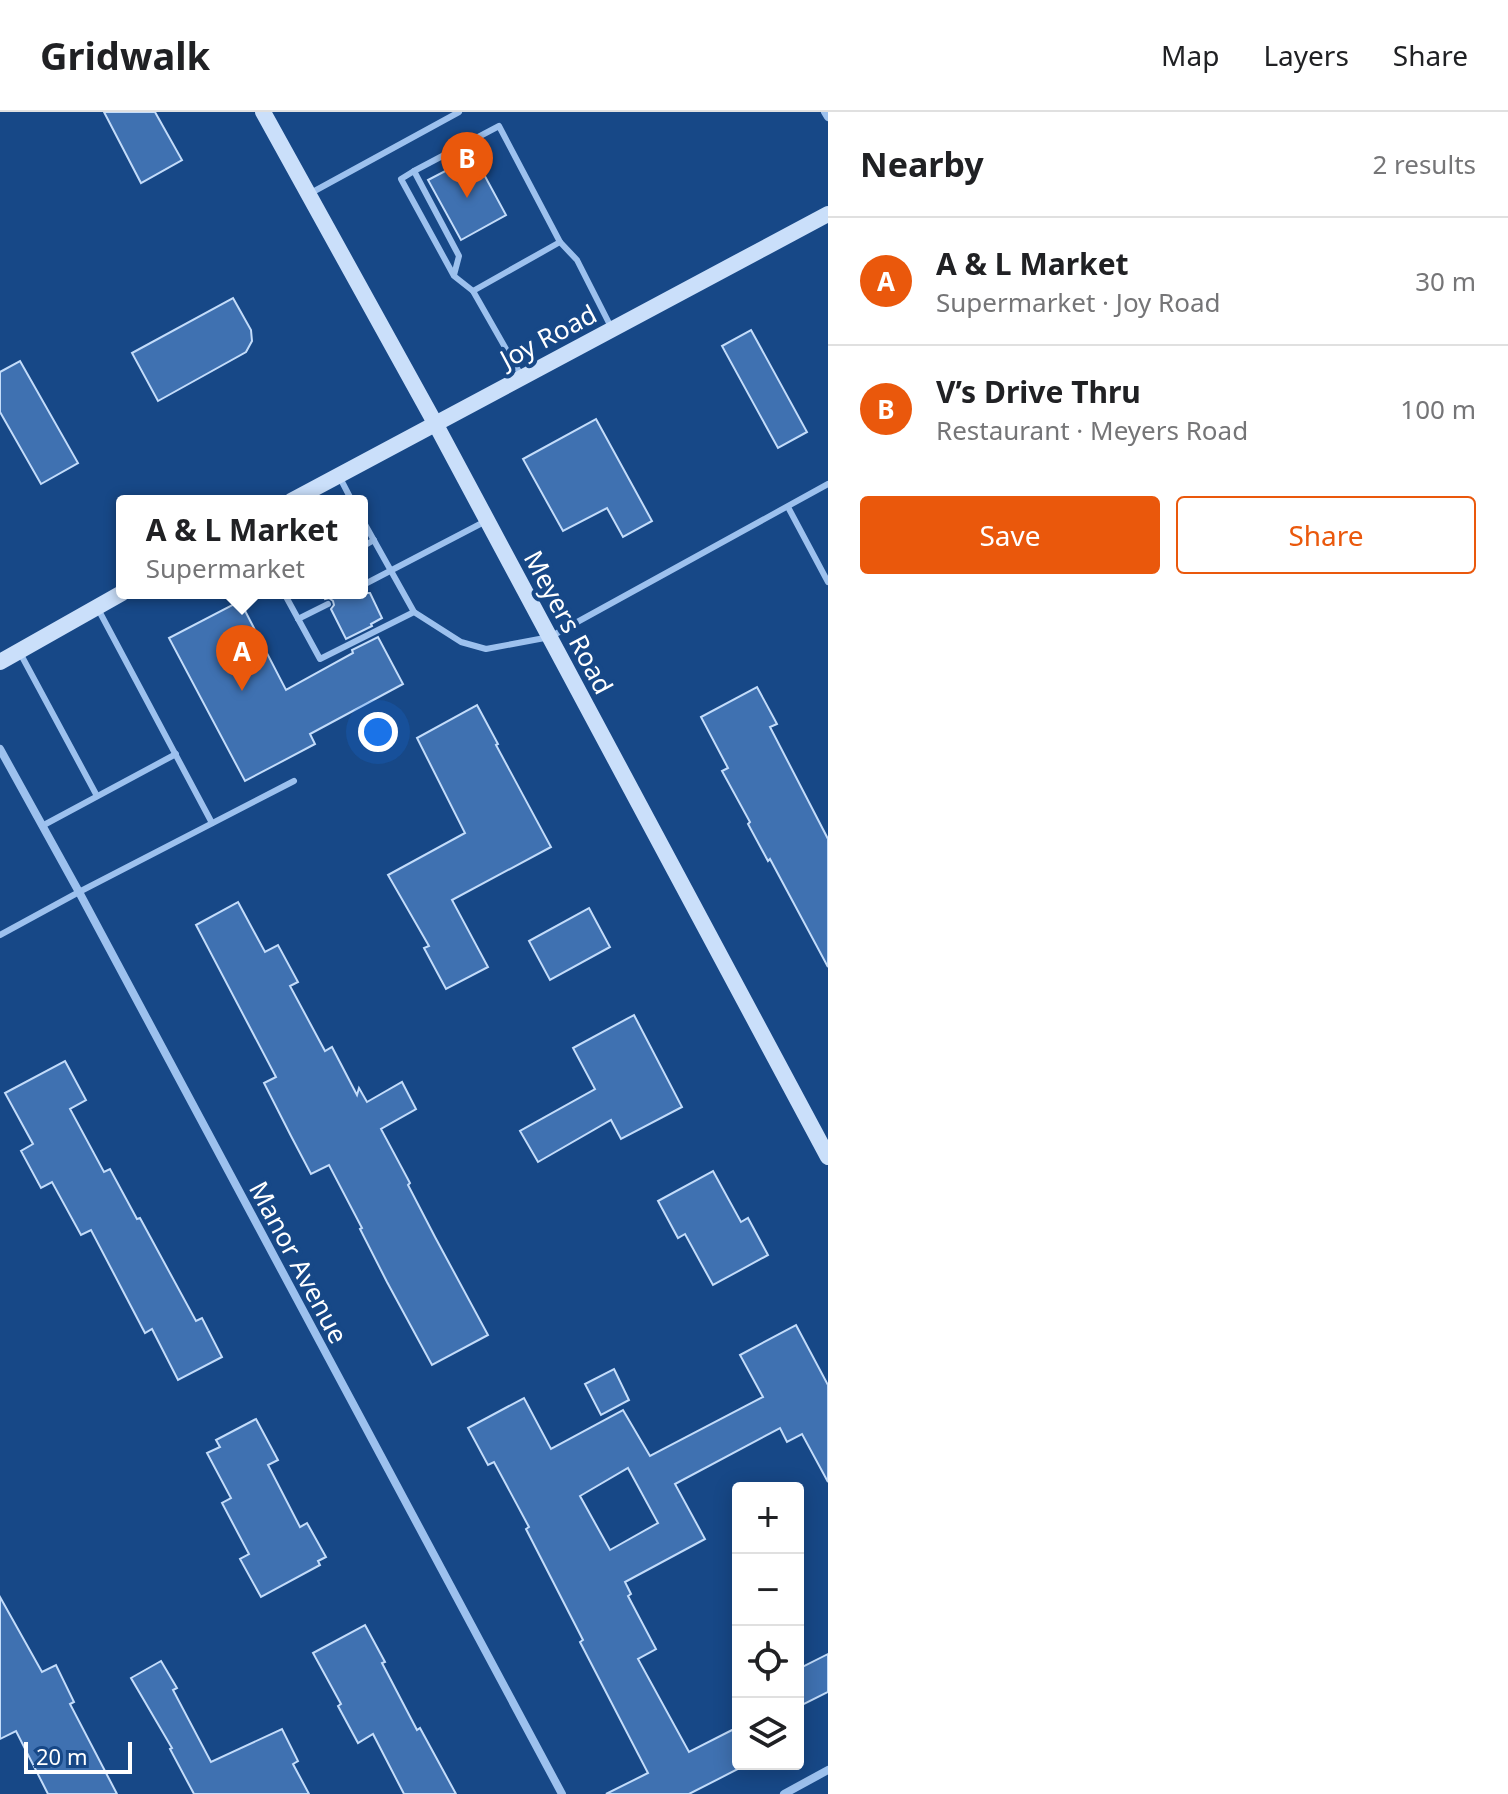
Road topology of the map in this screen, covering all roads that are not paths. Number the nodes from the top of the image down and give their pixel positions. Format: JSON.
{"nodes":[{"id":1,"x":263,"y":112,"type":"edge"},
{"id":2,"x":459,"y":112,"type":"edge"},
{"id":3,"x":414,"y":171,"type":"junction"},
{"id":4,"x":309,"y":194,"type":"junction"},
{"id":5,"x":828,"y":214,"type":"edge"},
{"id":6,"x":560,"y":242,"type":"junction"},
{"id":7,"x":454,"y":276,"type":"junction"},
{"id":8,"x":473,"y":291,"type":"junction"},
{"id":9,"x":612,"y":329,"type":"junction"},
{"id":10,"x":522,"y":377,"type":"junction"},
{"id":11,"x":435,"y":423,"type":"junction"},
{"id":12,"x":338,"y":476,"type":"junction"},
{"id":13,"x":828,"y":484,"type":"edge"},
{"id":14,"x":302,"y":495,"type":"edge"},
{"id":15,"x":349,"y":495,"type":"edge"},
{"id":16,"x":788,"y":507,"type":"junction"},
{"id":17,"x":487,"y":520,"type":"junction"},
{"id":18,"x":368,"y":530,"type":"edge"},
{"id":19,"x":374,"y":540,"type":"junction"},
{"id":20,"x":368,"y":544,"type":"edge"},
{"id":21,"x":391,"y":571,"type":"junction"},
{"id":22,"x":368,"y":582,"type":"edge"},
{"id":23,"x":828,"y":582,"type":"edge"},
{"id":24,"x":116,"y":596,"type":"edge"},
{"id":25,"x":287,"y":599,"type":"edge"},
{"id":26,"x":328,"y":604,"type":"dead end"},
{"id":27,"x":97,"y":607,"type":"junction"},
{"id":28,"x":414,"y":612,"type":"junction"},
{"id":29,"x":298,"y":619,"type":"junction"},
{"id":30,"x":550,"y":637,"type":"junction"},
{"id":31,"x":19,"y":651,"type":"junction"},
{"id":32,"x":0,"y":662,"type":"edge"},
{"id":33,"x":0,"y":749,"type":"edge"},
{"id":34,"x":176,"y":754,"type":"junction"},
{"id":35,"x":294,"y":781,"type":"dead end"},
{"id":36,"x":97,"y":796,"type":"junction"},
{"id":37,"x":212,"y":823,"type":"junction"},
{"id":38,"x":42,"y":826,"type":"junction"},
{"id":39,"x":79,"y":892,"type":"junction"},
{"id":40,"x":0,"y":935,"type":"edge"},
{"id":41,"x":828,"y":1157,"type":"edge"},
{"id":42,"x":828,"y":1770,"type":"edge"},
{"id":43,"x":562,"y":1794,"type":"edge"},
{"id":44,"x":784,"y":1794,"type":"edge"}],
"edges":[{"from":1,"to":4,"type":"street","name":"Meyers Road"},
{"from":2,"to":4,"type":"lane"},
{"from":3,"to":6,"type":"lane"},
{"from":3,"to":7,"type":"lane"},
{"from":3,"to":7,"type":"lane"},
{"from":4,"to":11,"type":"street","name":"Meyers Road"},
{"from":5,"to":9,"type":"street","name":"Joy Road"},
{"from":6,"to":8,"type":"lane"},
{"from":6,"to":9,"type":"lane"},
{"from":7,"to":8,"type":"lane"},
{"from":8,"to":10,"type":"lane"},
{"from":9,"to":10,"type":"street","name":"Joy Road"},
{"from":10,"to":11,"type":"street","name":"Joy Road"},
{"from":11,"to":12,"type":"street","name":"Joy Road"},
{"from":11,"to":17,"type":"street","name":"Meyers Road"},
{"from":12,"to":14,"type":"street","name":"Joy Road"},
{"from":12,"to":15,"type":"lane"},
{"from":13,"to":16,"type":"lane"},
{"from":16,"to":23,"type":"lane"},
{"from":16,"to":30,"type":"lane"},
{"from":17,"to":21,"type":"lane"},
{"from":17,"to":30,"type":"street","name":"Meyers Road"},
{"from":18,"to":19,"type":"lane"},
{"from":19,"to":20,"type":"lane"},
{"from":19,"to":21,"type":"lane"},
{"from":21,"to":22,"type":"lane"},
{"from":21,"to":28,"type":"lane"},
{"from":24,"to":27,"type":"street"},
{"from":25,"to":29,"type":"lane"},
{"from":26,"to":29,"type":"lane"},
{"from":27,"to":31,"type":"street"},
{"from":27,"to":34,"type":"lane"},
{"from":28,"to":29,"type":"lane"},
{"from":28,"to":30,"type":"lane"},
{"from":30,"to":41,"type":"street","name":"Meyers Road"},
{"from":31,"to":32,"type":"street"},
{"from":31,"to":36,"type":"lane"},
{"from":33,"to":38,"type":"street","name":"Manor Avenue"},
{"from":34,"to":36,"type":"lane"},
{"from":34,"to":37,"type":"lane"},
{"from":35,"to":37,"type":"lane"},
{"from":36,"to":38,"type":"lane"},
{"from":37,"to":39,"type":"lane"},
{"from":38,"to":39,"type":"street","name":"Manor Avenue"},
{"from":39,"to":40,"type":"lane"},
{"from":39,"to":43,"type":"street","name":"Manor Avenue"},
{"from":42,"to":44,"type":"street"}]}
